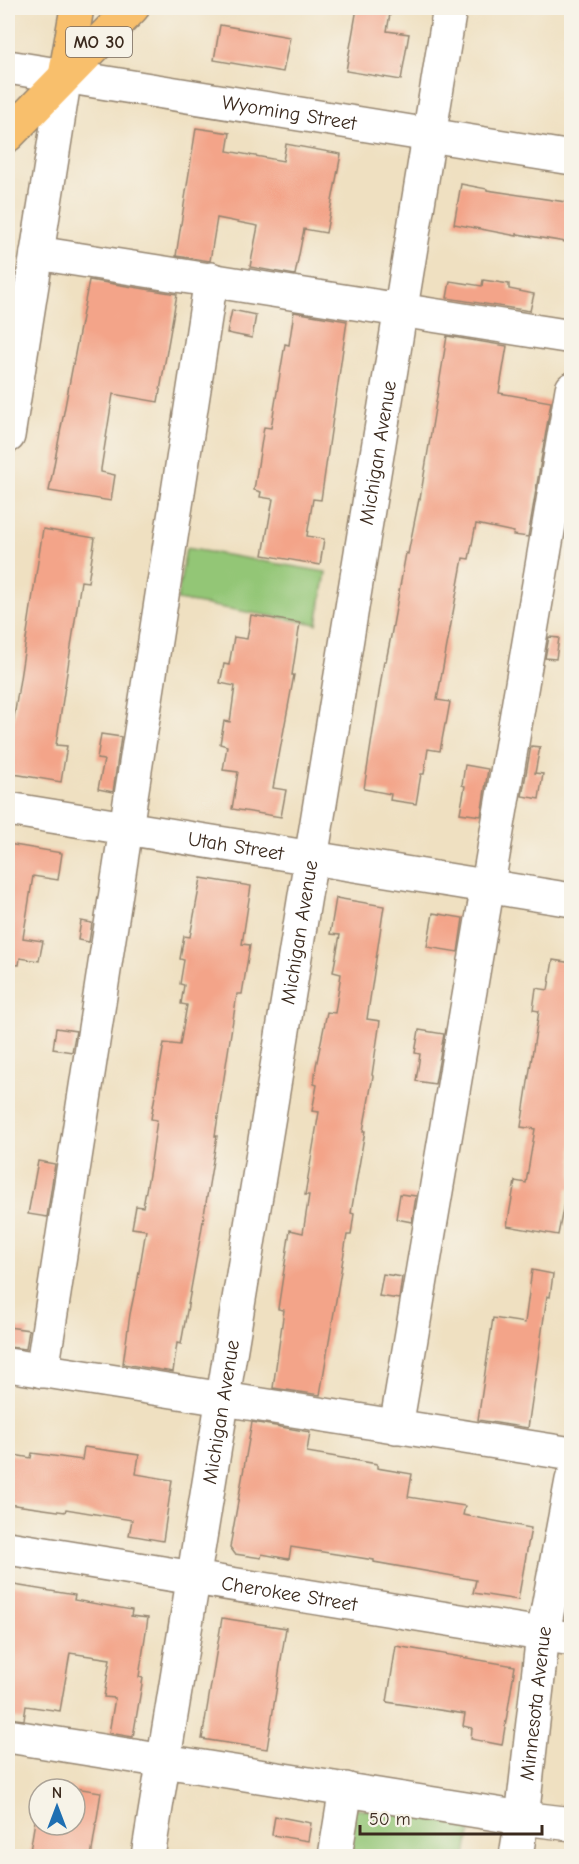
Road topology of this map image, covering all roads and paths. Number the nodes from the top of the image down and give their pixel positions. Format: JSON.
{"nodes":[{"id":1,"x":77,"y":8,"type":"edge"},
{"id":2,"x":132,"y":8,"type":"edge"},
{"id":3,"x":450,"y":8,"type":"edge"},
{"id":4,"x":8,"y":67,"type":"edge"},
{"id":5,"x":65,"y":76,"type":"junction"},
{"id":6,"x":8,"y":135,"type":"edge"},
{"id":7,"x":429,"y":135,"type":"junction"},
{"id":8,"x":572,"y":158,"type":"edge"},
{"id":9,"x":37,"y":253,"type":"junction"},
{"id":10,"x":211,"y":279,"type":"junction"},
{"id":11,"x":401,"y":310,"type":"junction"},
{"id":12,"x":572,"y":337,"type":"edge"},
{"id":13,"x":572,"y":389,"type":"edge"},
{"id":14,"x":8,"y":436,"type":"edge"},
{"id":15,"x":8,"y":809,"type":"edge"},
{"id":16,"x":125,"y":828,"type":"junction"},
{"id":17,"x":311,"y":858,"type":"junction"},
{"id":18,"x":488,"y":886,"type":"junction"},
{"id":19,"x":572,"y":900,"type":"edge"},
{"id":20,"x":8,"y":1365,"type":"edge"},
{"id":21,"x":42,"y":1371,"type":"junction"},
{"id":22,"x":223,"y":1399,"type":"junction"},
{"id":23,"x":396,"y":1427,"type":"junction"},
{"id":24,"x":572,"y":1454,"type":"edge"},
{"id":25,"x":572,"y":1480,"type":"edge"},
{"id":26,"x":8,"y":1548,"type":"edge"},
{"id":27,"x":194,"y":1578,"type":"junction"},
{"id":28,"x":557,"y":1636,"type":"edge"},
{"id":29,"x":8,"y":1736,"type":"edge"},
{"id":30,"x":164,"y":1760,"type":"junction"},
{"id":31,"x":346,"y":1790,"type":"junction"},
{"id":32,"x":522,"y":1818,"type":"junction"},
{"id":33,"x":572,"y":1824,"type":"edge"},
{"id":34,"x":148,"y":1857,"type":"edge"},
{"id":35,"x":335,"y":1857,"type":"edge"},
{"id":36,"x":516,"y":1857,"type":"edge"}],
"edges":[{"from":1,"to":5,"type":"main road"},
{"from":2,"to":5,"type":"main road","number":"MO 30"},
{"from":3,"to":7,"type":"street","name":"Michigan Avenue"},
{"from":4,"to":5,"type":"street","name":"Wyoming Street"},
{"from":5,"to":6,"type":"main road","number":"MO 30"},
{"from":5,"to":7,"type":"street","name":"Wyoming Street"},
{"from":5,"to":9,"type":"street"},
{"from":7,"to":8,"type":"street","name":"Wyoming Street"},
{"from":7,"to":11,"type":"street","name":"Michigan Avenue"},
{"from":9,"to":10,"type":"street"},
{"from":9,"to":14,"type":"street"},
{"from":10,"to":11,"type":"street"},
{"from":10,"to":16,"type":"street"},
{"from":11,"to":12,"type":"street"},
{"from":11,"to":17,"type":"street","name":"Michigan Avenue"},
{"from":13,"to":18,"type":"street"},
{"from":15,"to":16,"type":"street","name":"Utah Street"},
{"from":16,"to":17,"type":"street","name":"Utah Street"},
{"from":16,"to":21,"type":"street"},
{"from":17,"to":18,"type":"street","name":"Utah Street"},
{"from":17,"to":22,"type":"street","name":"Michigan Avenue"},
{"from":18,"to":19,"type":"street","name":"Utah Street"},
{"from":18,"to":23,"type":"street"},
{"from":20,"to":21,"type":"street"},
{"from":21,"to":22,"type":"street"},
{"from":22,"to":23,"type":"street"},
{"from":22,"to":27,"type":"street","name":"Michigan Avenue"},
{"from":23,"to":24,"type":"street"},
{"from":25,"to":28,"type":"street","name":"Minnesota Avenue"},
{"from":26,"to":27,"type":"street","name":"Cherokee Street"},
{"from":27,"to":28,"type":"street","name":"Cherokee Street"},
{"from":27,"to":30,"type":"street","name":"Michigan Avenue"},
{"from":28,"to":32,"type":"street","name":"Minnesota Avenue"},
{"from":29,"to":30,"type":"street"},
{"from":30,"to":31,"type":"street"},
{"from":30,"to":34,"type":"street","name":"Michigan Avenue"},
{"from":31,"to":32,"type":"street"},
{"from":31,"to":35,"type":"street"},
{"from":32,"to":33,"type":"street"},
{"from":32,"to":36,"type":"street","name":"Minnesota Avenue"}]}
